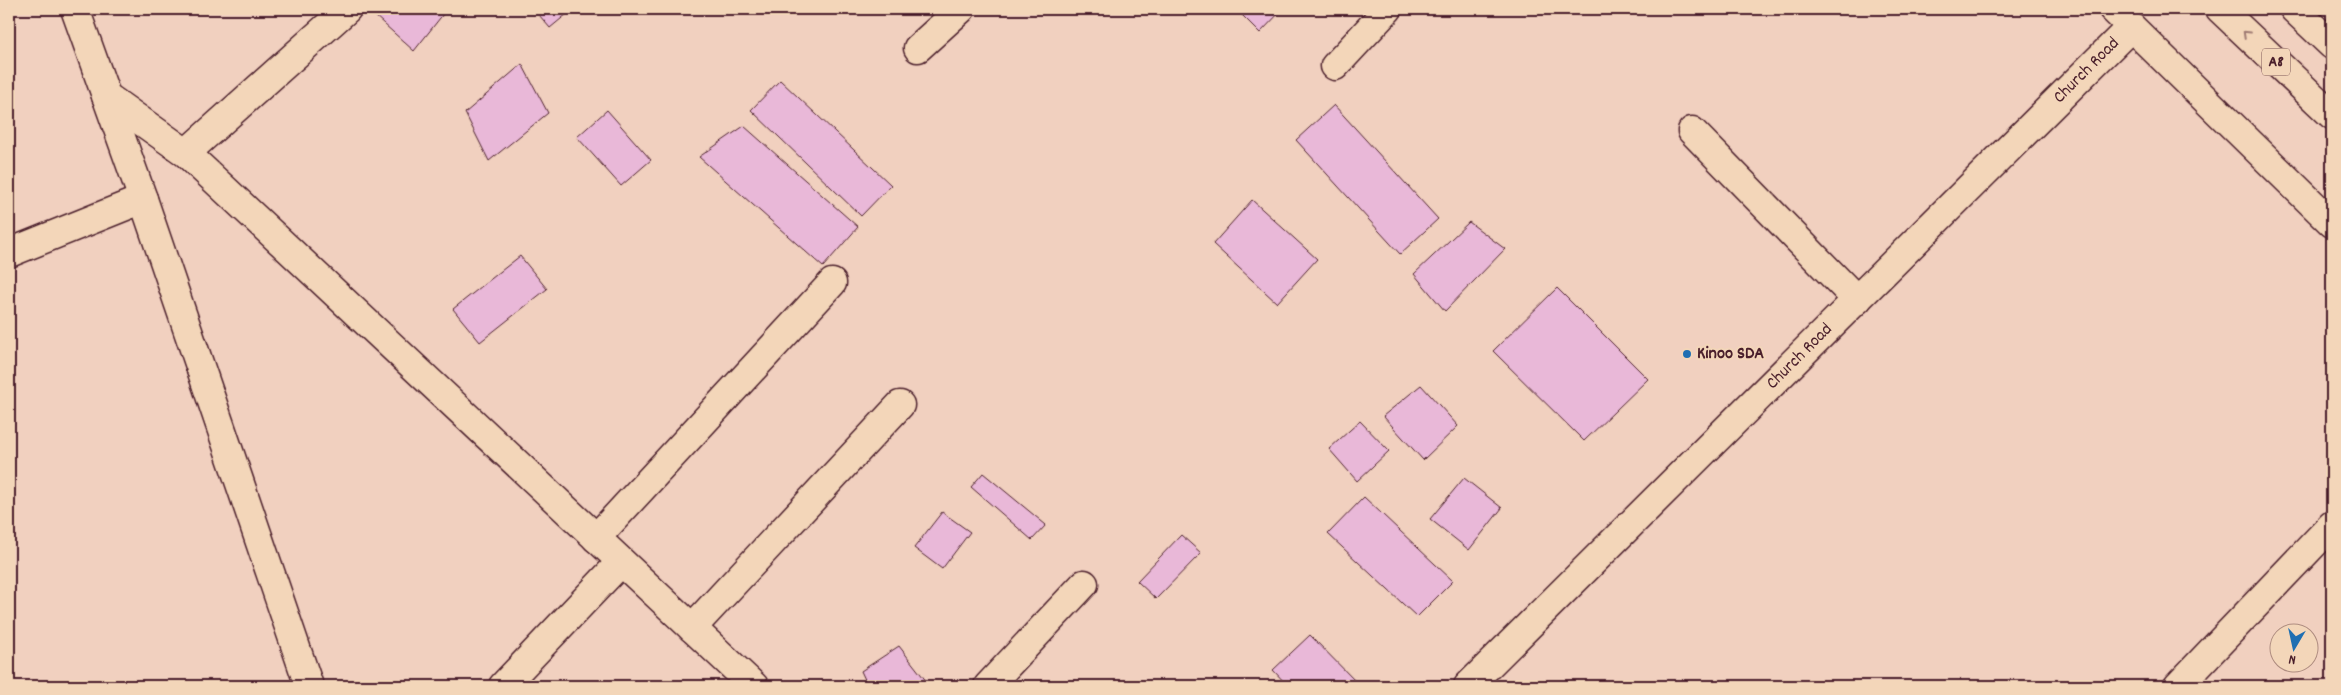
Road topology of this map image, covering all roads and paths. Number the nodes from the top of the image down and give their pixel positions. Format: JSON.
{"nodes":[{"id":1,"x":75,"y":9,"type":"edge"},
{"id":2,"x":346,"y":9,"type":"edge"},
{"id":3,"x":961,"y":9,"type":"edge"},
{"id":4,"x":1388,"y":9,"type":"edge"},
{"id":5,"x":2220,"y":9,"type":"edge"},
{"id":6,"x":2294,"y":9,"type":"edge"},
{"id":7,"x":2122,"y":18,"type":"edge"},
{"id":8,"x":2332,"y":45,"type":"edge"},
{"id":9,"x":918,"y":48,"type":"dead end"},
{"id":10,"x":1334,"y":66,"type":"dead end"},
{"id":11,"x":106,"y":96,"type":"junction"},
{"id":12,"x":2332,"y":115,"type":"edge"},
{"id":13,"x":1692,"y":131,"type":"dead end"},
{"id":14,"x":186,"y":152,"type":"junction"},
{"id":15,"x":143,"y":199,"type":"junction"},
{"id":16,"x":2332,"y":223,"type":"edge"},
{"id":17,"x":9,"y":253,"type":"edge"},
{"id":18,"x":832,"y":283,"type":"dead end"},
{"id":19,"x":1857,"y":300,"type":"junction"},
{"id":20,"x":900,"y":405,"type":"dead end"},
{"id":21,"x":2332,"y":525,"type":"edge"},
{"id":22,"x":596,"y":538,"type":"junction"},
{"id":23,"x":622,"y":562,"type":"junction"},
{"id":24,"x":1084,"y":584,"type":"dead end"},
{"id":25,"x":692,"y":628,"type":"junction"},
{"id":26,"x":310,"y":686,"type":"edge"},
{"id":27,"x":503,"y":686,"type":"edge"},
{"id":28,"x":754,"y":686,"type":"edge"},
{"id":29,"x":988,"y":686,"type":"edge"},
{"id":30,"x":1468,"y":686,"type":"edge"},
{"id":31,"x":2178,"y":686,"type":"edge"}],
"edges":[{"from":1,"to":11,"type":"main road"},
{"from":2,"to":14,"type":"main road"},
{"from":3,"to":9,"type":"main road"},
{"from":4,"to":10,"type":"main road"},
{"from":12,"to":5,"type":"main road","number":"A8","one_way":true},
{"from":6,"to":8,"type":"main road"},
{"from":7,"to":16,"type":"main road"},
{"from":7,"to":19,"type":"main road","name":"Church Road"},
{"from":11,"to":14,"type":"main road"},
{"from":11,"to":15,"type":"main road"},
{"from":13,"to":19,"type":"main road"},
{"from":14,"to":22,"type":"main road"},
{"from":15,"to":17,"type":"main road"},
{"from":15,"to":26,"type":"main road"},
{"from":18,"to":22,"type":"main road"},
{"from":19,"to":30,"type":"main road","name":"Church Road"},
{"from":20,"to":25,"type":"main road"},
{"from":21,"to":31,"type":"main road"},
{"from":22,"to":23,"type":"main road"},
{"from":23,"to":25,"type":"main road"},
{"from":23,"to":27,"type":"main road"},
{"from":24,"to":29,"type":"main road"},
{"from":25,"to":28,"type":"main road"}]}
